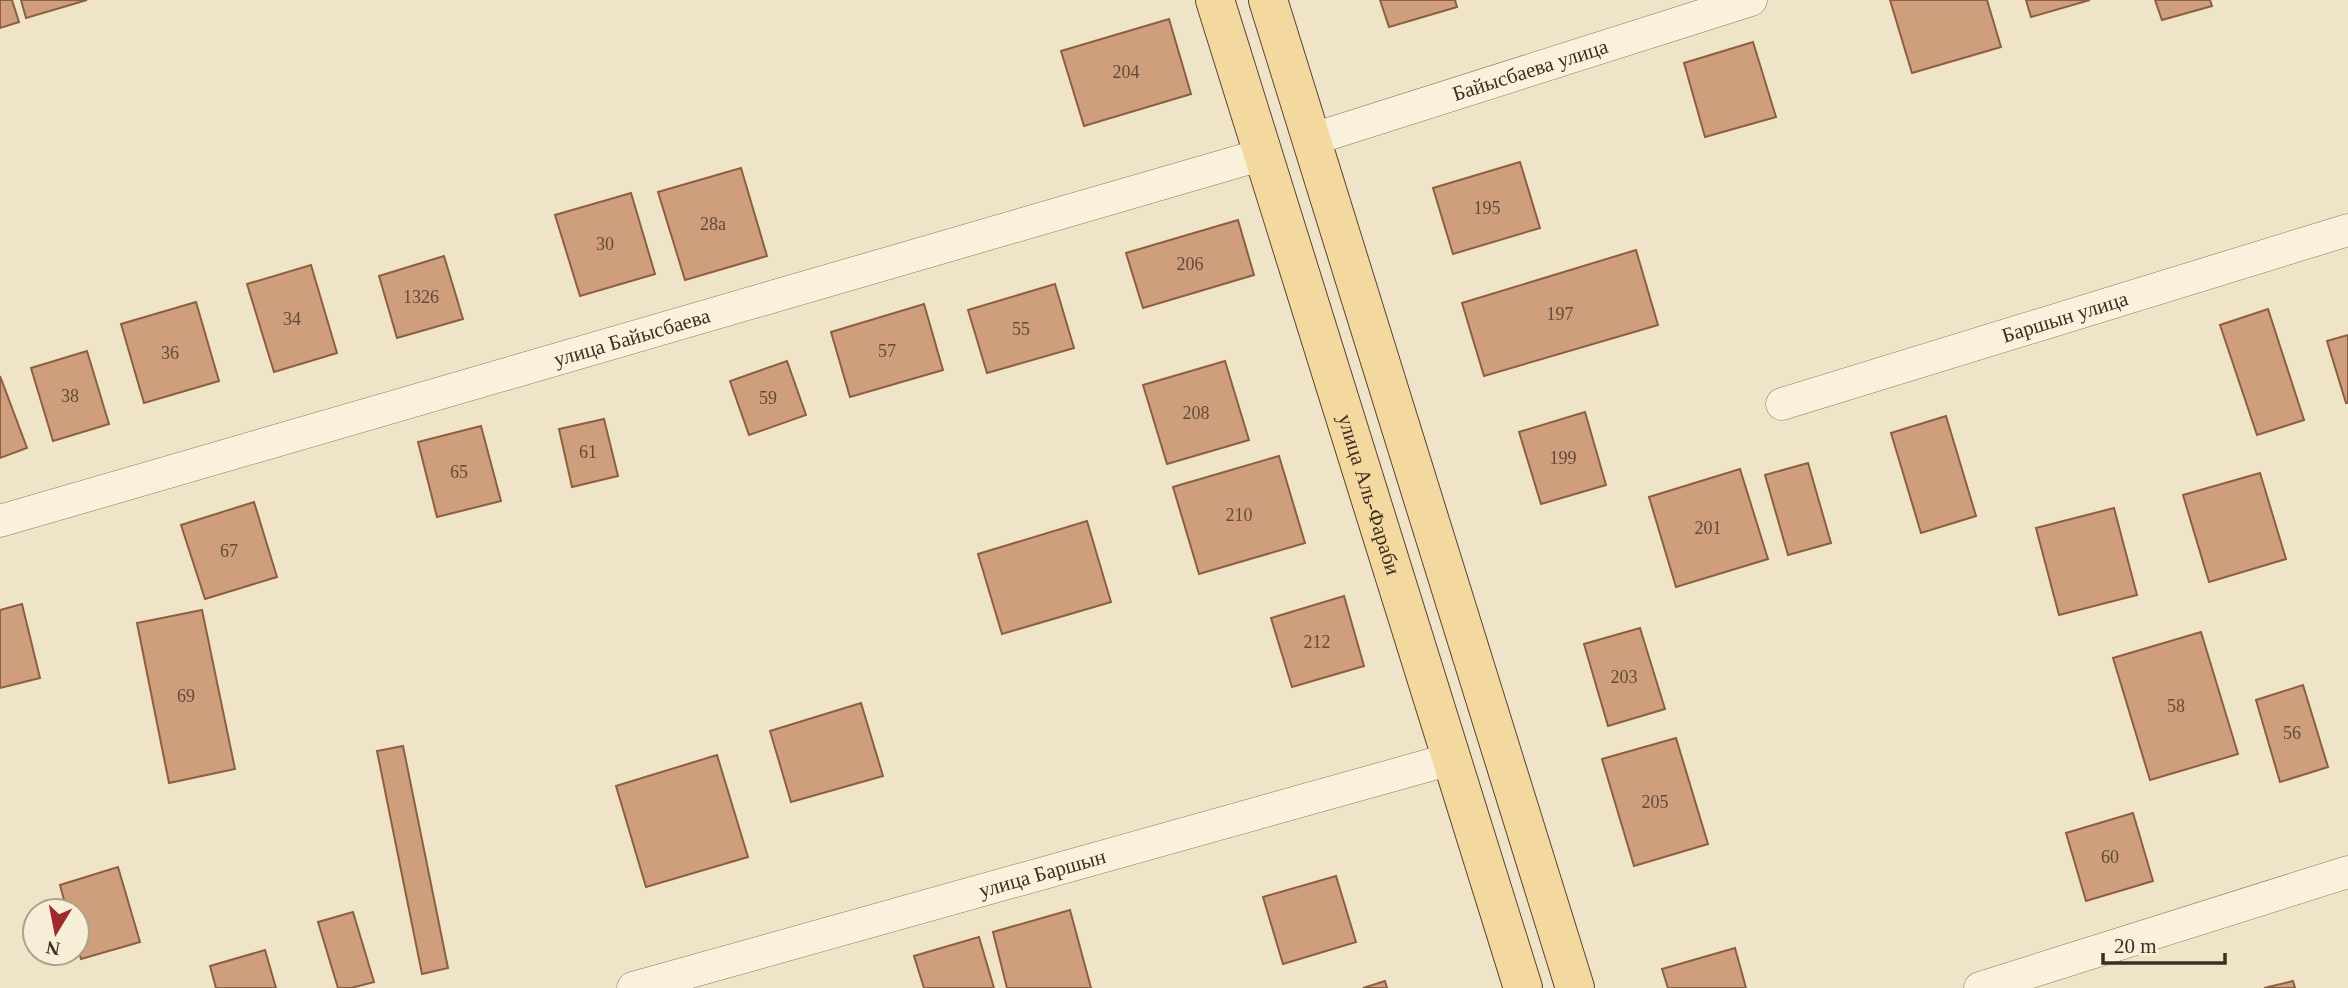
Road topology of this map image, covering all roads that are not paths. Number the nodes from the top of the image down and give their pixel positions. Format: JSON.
{"nodes":[{"id":1,"x":1214,"y":0,"type":"edge"},
{"id":2,"x":1268,"y":0,"type":"edge"},
{"id":3,"x":1751,"y":0,"type":"edge"},
{"id":4,"x":1310,"y":140,"type":"junction"},
{"id":5,"x":1264,"y":154,"type":"junction"},
{"id":6,"x":2348,"y":230,"type":"edge"},
{"id":7,"x":1782,"y":404,"type":"dead end"},
{"id":8,"x":0,"y":521,"type":"edge"},
{"id":9,"x":1451,"y":759,"type":"junction"},
{"id":10,"x":2348,"y":872,"type":"edge"},
{"id":11,"x":634,"y":988,"type":"edge"},
{"id":12,"x":1523,"y":988,"type":"edge"},
{"id":13,"x":1574,"y":988,"type":"edge"},
{"id":14,"x":1980,"y":988,"type":"edge"}],
"edges":[{"from":1,"to":5,"type":"main road","name":"улица Аль-Фараби"},
{"from":2,"to":4,"type":"main road"},
{"from":3,"to":4,"type":"street","name":"Байысбаева улица"},
{"from":4,"to":13,"type":"main road"},
{"from":5,"to":8,"type":"street","name":"улица Байысбаева"},
{"from":5,"to":9,"type":"main road","name":"улица Аль-Фараби"},
{"from":6,"to":7,"type":"street","name":"Баршын улица"},
{"from":9,"to":11,"type":"street","name":"улица Баршын"},
{"from":9,"to":12,"type":"main road","name":"улица Аль-Фараби"},
{"from":10,"to":14,"type":"street"}]}
